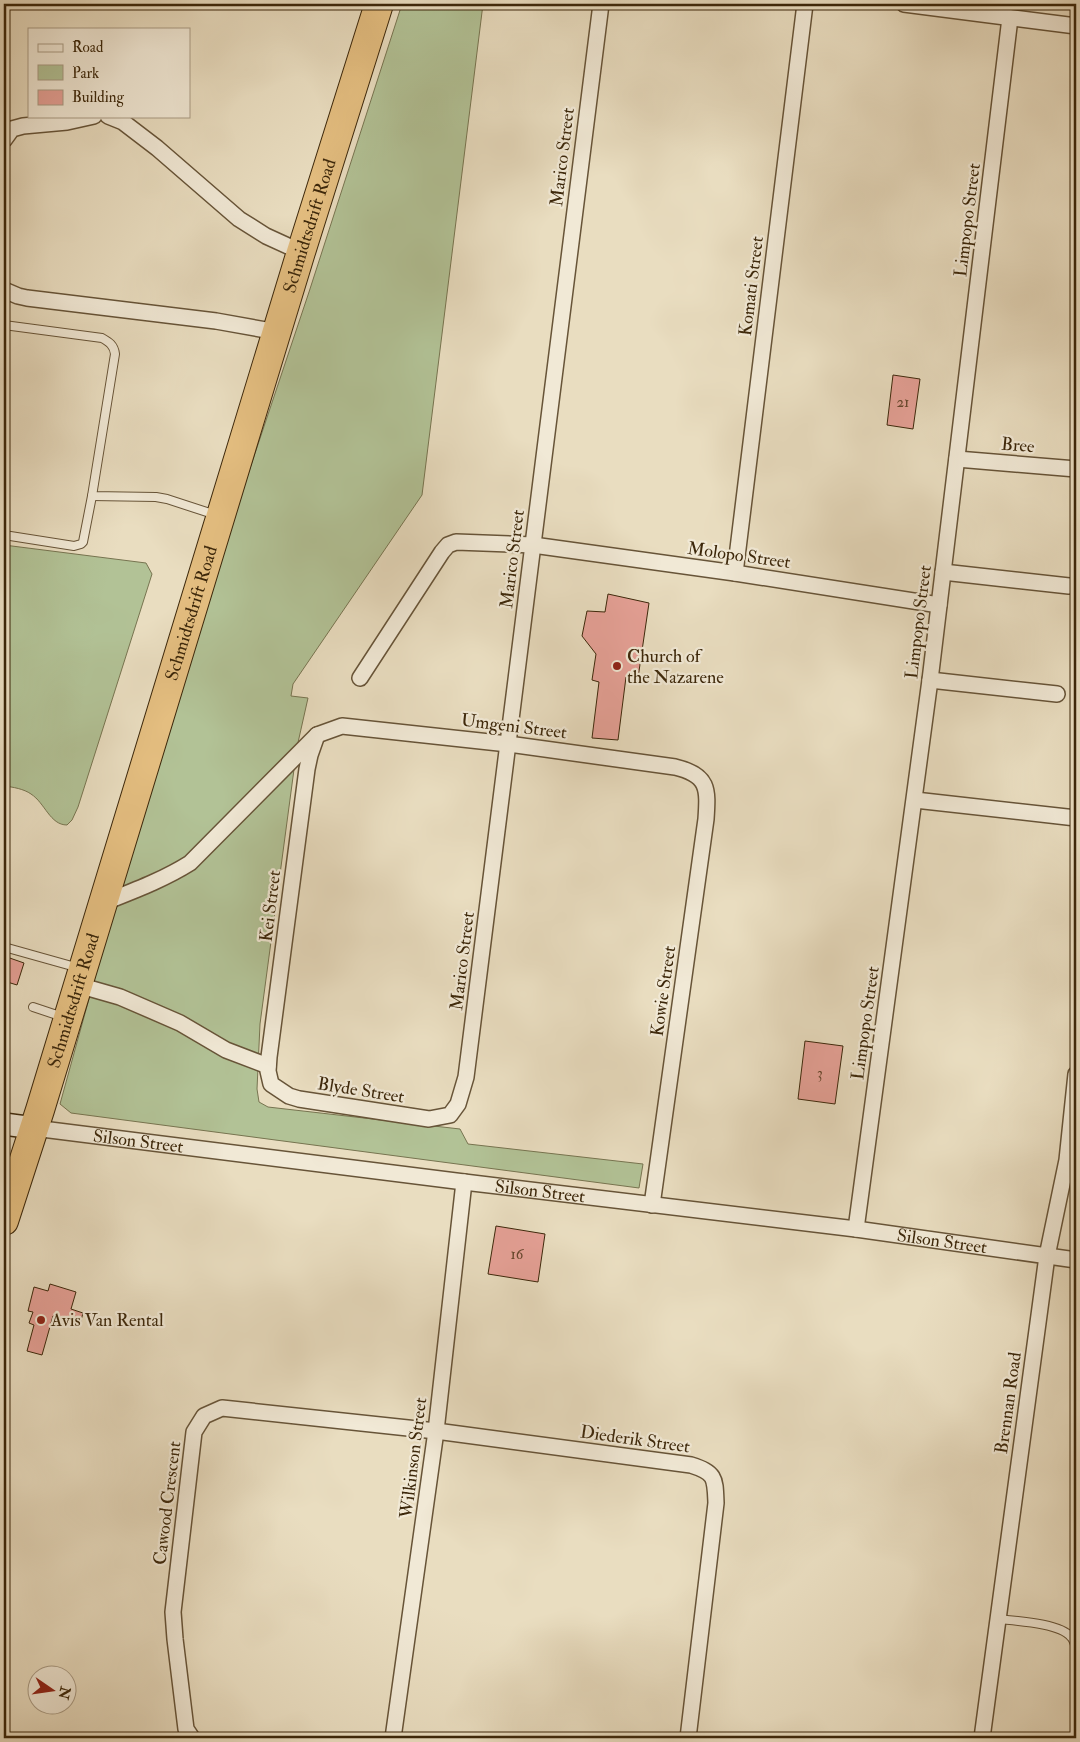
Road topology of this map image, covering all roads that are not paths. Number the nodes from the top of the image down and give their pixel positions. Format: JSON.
{"nodes":[{"id":1,"x":379,"y":4,"type":"edge"},
{"id":2,"x":601,"y":4,"type":"edge"},
{"id":3,"x":805,"y":4,"type":"edge"},
{"id":4,"x":904,"y":4,"type":"edge"},
{"id":5,"x":1010,"y":18,"type":"junction"},
{"id":6,"x":1076,"y":26,"type":"edge"},
{"id":7,"x":82,"y":118,"type":"edge"},
{"id":8,"x":113,"y":118,"type":"edge"},
{"id":9,"x":4,"y":140,"type":"edge"},
{"id":10,"x":301,"y":252,"type":"junction"},
{"id":11,"x":4,"y":290,"type":"edge"},
{"id":12,"x":4,"y":325,"type":"edge"},
{"id":13,"x":277,"y":332,"type":"junction"},
{"id":14,"x":957,"y":459,"type":"junction"},
{"id":15,"x":1076,"y":468,"type":"edge"},
{"id":16,"x":92,"y":496,"type":"junction"},
{"id":17,"x":220,"y":517,"type":"junction"},
{"id":18,"x":4,"y":535,"type":"edge"},
{"id":19,"x":533,"y":545,"type":"junction"},
{"id":20,"x":943,"y":572,"type":"junction"},
{"id":21,"x":735,"y":573,"type":"junction"},
{"id":22,"x":1069,"y":586,"type":"dead end"},
{"id":23,"x":939,"y":605,"type":"junction"},
{"id":24,"x":360,"y":678,"type":"dead end"},
{"id":25,"x":930,"y":680,"type":"junction"},
{"id":26,"x":1057,"y":694,"type":"dead end"},
{"id":27,"x":317,"y":735,"type":"junction"},
{"id":28,"x":508,"y":744,"type":"junction"},
{"id":29,"x":702,"y":782,"type":"joint"},
{"id":30,"x":914,"y":800,"type":"junction"},
{"id":31,"x":1076,"y":818,"type":"edge"},
{"id":32,"x":103,"y":903,"type":"junction"},
{"id":33,"x":4,"y":947,"type":"edge"},
{"id":34,"x":80,"y":977,"type":"junction"},
{"id":35,"x":33,"y":1006,"type":"dead end"},
{"id":36,"x":67,"y":1018,"type":"junction"},
{"id":37,"x":268,"y":1066,"type":"junction"},
{"id":38,"x":1076,"y":1074,"type":"edge"},
{"id":39,"x":271,"y":1084,"type":"joint"},
{"id":40,"x":450,"y":1115,"type":"joint"},
{"id":41,"x":4,"y":1124,"type":"edge"},
{"id":42,"x":34,"y":1128,"type":"junction"},
{"id":43,"x":464,"y":1182,"type":"junction"},
{"id":44,"x":652,"y":1205,"type":"junction"},
{"id":45,"x":4,"y":1221,"type":"edge"},
{"id":46,"x":856,"y":1229,"type":"junction"},
{"id":47,"x":1047,"y":1256,"type":"junction"},
{"id":48,"x":1076,"y":1260,"type":"edge"},
{"id":49,"x":436,"y":1431,"type":"junction"},
{"id":50,"x":998,"y":1618,"type":"junction"},
{"id":51,"x":1076,"y":1648,"type":"edge"},
{"id":52,"x":192,"y":1738,"type":"edge"},
{"id":53,"x":393,"y":1738,"type":"edge"},
{"id":54,"x":688,"y":1738,"type":"edge"},
{"id":55,"x":982,"y":1738,"type":"edge"}],
"edges":[{"from":1,"to":10,"type":"highway","name":"Schmidtsdrift Road"},
{"from":2,"to":19,"type":"street","name":"Marico Street"},
{"from":3,"to":21,"type":"street","name":"Komati Street"},
{"from":4,"to":5,"type":"street"},
{"from":5,"to":6,"type":"street"},
{"from":5,"to":14,"type":"street","name":"Limpopo Street"},
{"from":7,"to":9,"type":"street"},
{"from":8,"to":10,"type":"street"},
{"from":10,"to":13,"type":"highway","name":"Schmidtsdrift Road"},
{"from":11,"to":13,"type":"street"},
{"from":12,"to":16,"type":"lane"},
{"from":13,"to":17,"type":"highway","name":"Schmidtsdrift Road"},
{"from":14,"to":15,"type":"street","name":"Bree"},
{"from":14,"to":20,"type":"street","name":"Limpopo Street"},
{"from":16,"to":17,"type":"lane"},
{"from":16,"to":18,"type":"lane"},
{"from":17,"to":32,"type":"highway","name":"Schmidtsdrift Road"},
{"from":19,"to":21,"type":"street","name":"Molopo Street"},
{"from":19,"to":24,"type":"street","name":"Molopo Street"},
{"from":19,"to":28,"type":"street","name":"Marico Street"},
{"from":20,"to":22,"type":"street"},
{"from":20,"to":23,"type":"street","name":"Limpopo Street"},
{"from":21,"to":23,"type":"street","name":"Molopo Street"},
{"from":23,"to":25,"type":"street","name":"Limpopo Street"},
{"from":25,"to":26,"type":"street"},
{"from":25,"to":30,"type":"street","name":"Limpopo Street"},
{"from":27,"to":28,"type":"street","name":"Umgeni Street"},
{"from":27,"to":32,"type":"street"},
{"from":27,"to":37,"type":"street","name":"Kei Street"},
{"from":28,"to":29,"type":"street","name":"Umgeni Street"},
{"from":28,"to":40,"type":"street","name":"Marico Street"},
{"from":29,"to":44,"type":"street","name":"Kowie Street"},
{"from":30,"to":31,"type":"street"},
{"from":30,"to":46,"type":"street","name":"Limpopo Street"},
{"from":32,"to":34,"type":"highway","name":"Schmidtsdrift Road"},
{"from":33,"to":34,"type":"lane"},
{"from":34,"to":36,"type":"highway","name":"Schmidtsdrift Road"},
{"from":34,"to":37,"type":"street"},
{"from":35,"to":36,"type":"lane"},
{"from":36,"to":42,"type":"highway","name":"Schmidtsdrift Road"},
{"from":37,"to":39,"type":"street","name":"Kei Street"},
{"from":38,"to":47,"type":"street","name":"Brennan Road"},
{"from":39,"to":40,"type":"street","name":"Blyde Street"},
{"from":41,"to":42,"type":"street","name":"Silson Street"},
{"from":42,"to":43,"type":"street","name":"Silson Street"},
{"from":42,"to":45,"type":"highway","name":"Schmidtsdrift Road"},
{"from":43,"to":44,"type":"street","name":"Silson Street"},
{"from":43,"to":49,"type":"street","name":"Wilkinson Street"},
{"from":44,"to":46,"type":"street","name":"Silson Street"},
{"from":46,"to":47,"type":"street","name":"Silson Street"},
{"from":47,"to":48,"type":"street","name":"Silson Street"},
{"from":47,"to":50,"type":"street","name":"Brennan Road"},
{"from":49,"to":52,"type":"street","name":"Cawood Crescent"},
{"from":49,"to":53,"type":"street","name":"Wilkinson Street"},
{"from":49,"to":54,"type":"street","name":"Diederik Street"},
{"from":50,"to":51,"type":"lane"},
{"from":50,"to":55,"type":"street","name":"Brennan Road"}]}
